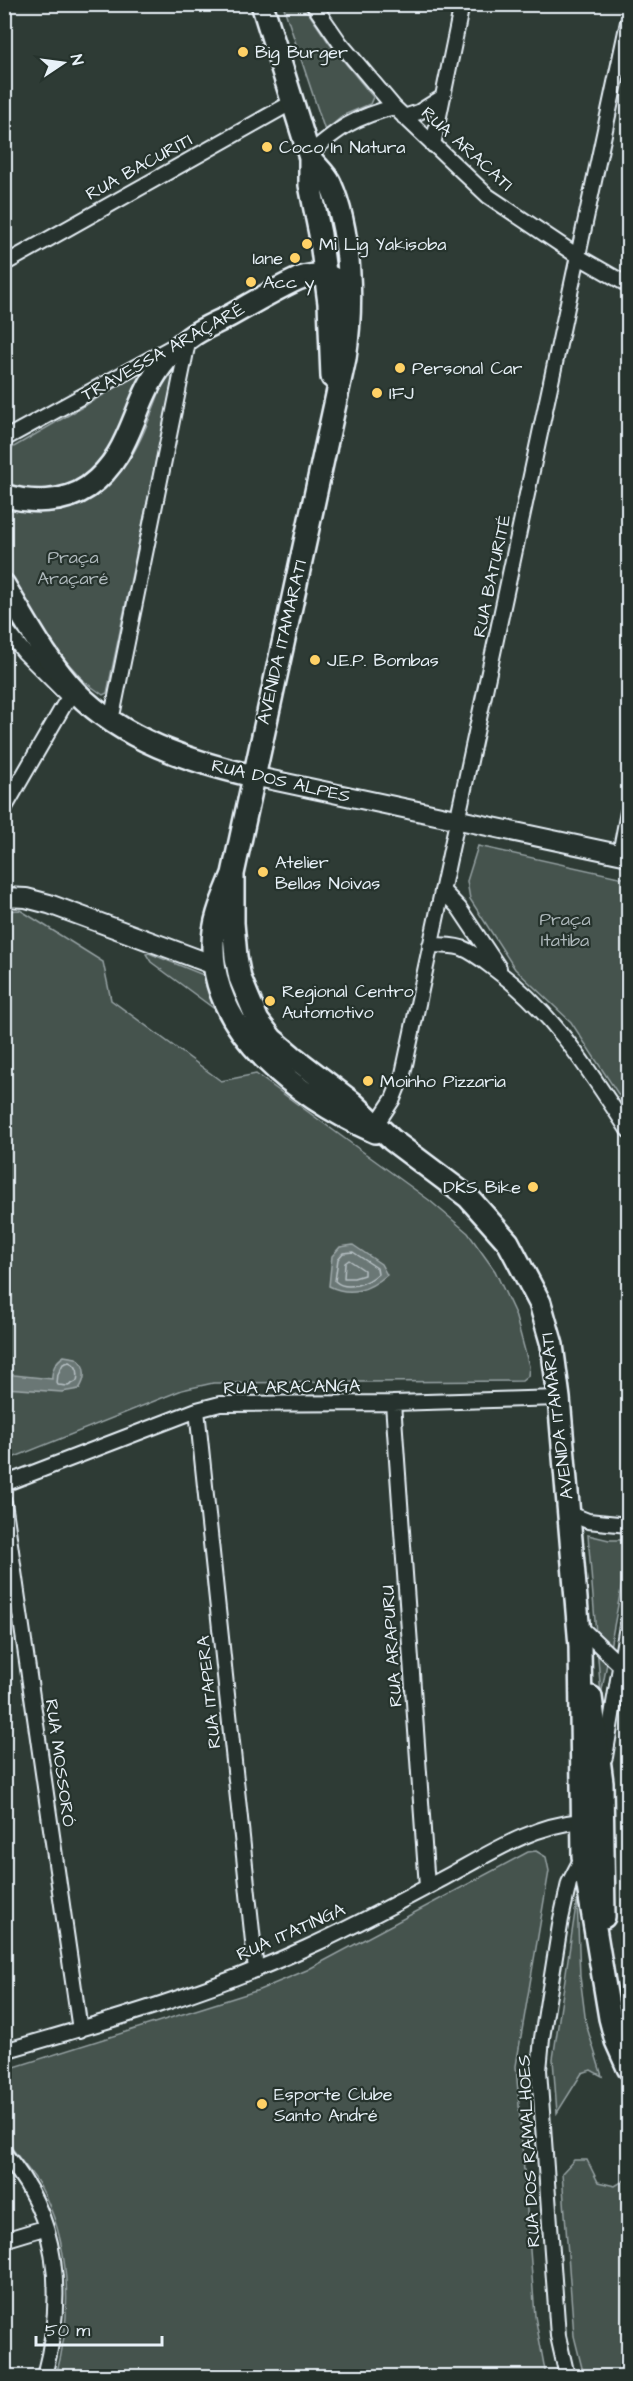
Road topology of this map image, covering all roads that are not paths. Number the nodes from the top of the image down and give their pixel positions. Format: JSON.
{"nodes":[{"id":1,"x":262,"y":4,"type":"edge"},
{"id":2,"x":313,"y":4,"type":"edge"},
{"id":3,"x":462,"y":4,"type":"edge"},
{"id":4,"x":628,"y":22,"type":"edge"},
{"id":5,"x":443,"y":97,"type":"junction"},
{"id":6,"x":291,"y":103,"type":"junction"},
{"id":7,"x":394,"y":107,"type":"junction"},
{"id":8,"x":404,"y":117,"type":"junction"},
{"id":9,"x":433,"y":145,"type":"junction"},
{"id":10,"x":309,"y":156,"type":"junction"},
{"id":11,"x":579,"y":257,"type":"junction"},
{"id":12,"x":4,"y":264,"type":"edge"},
{"id":13,"x":326,"y":275,"type":"junction"},
{"id":14,"x":628,"y":285,"type":"edge"},
{"id":15,"x":349,"y":308,"type":"junction"},
{"id":16,"x":189,"y":337,"type":"junction"},
{"id":17,"x":334,"y":411,"type":"junction"},
{"id":18,"x":4,"y":439,"type":"edge"},
{"id":19,"x":4,"y":495,"type":"edge"},
{"id":20,"x":4,"y":585,"type":"edge"},
{"id":21,"x":4,"y":627,"type":"edge"},
{"id":22,"x":72,"y":694,"type":"junction"},
{"id":23,"x":111,"y":721,"type":"junction"},
{"id":24,"x":253,"y":776,"type":"junction"},
{"id":25,"x":4,"y":809,"type":"edge"},
{"id":26,"x":628,"y":812,"type":"edge"},
{"id":27,"x":458,"y":820,"type":"junction"},
{"id":28,"x":624,"y":855,"type":"edge"},
{"id":29,"x":233,"y":874,"type":"junction"},
{"id":30,"x":442,"y":890,"type":"junction"},
{"id":31,"x":4,"y":897,"type":"edge"},
{"id":32,"x":430,"y":945,"type":"junction"},
{"id":33,"x":214,"y":965,"type":"junction"},
{"id":34,"x":505,"y":977,"type":"junction"},
{"id":35,"x":258,"y":1021,"type":"junction"},
{"id":36,"x":374,"y":1128,"type":"junction"},
{"id":37,"x":628,"y":1130,"type":"edge"},
{"id":38,"x":559,"y":1398,"type":"junction"},
{"id":39,"x":393,"y":1403,"type":"junction"},
{"id":40,"x":196,"y":1410,"type":"junction"},
{"id":41,"x":4,"y":1484,"type":"edge"},
{"id":42,"x":4,"y":1502,"type":"edge"},
{"id":43,"x":568,"y":1513,"type":"junction"},
{"id":44,"x":628,"y":1525,"type":"edge"},
{"id":45,"x":628,"y":1620,"type":"edge"},
{"id":46,"x":579,"y":1635,"type":"junction"},
{"id":47,"x":624,"y":1667,"type":"edge"},
{"id":48,"x":602,"y":1782,"type":"junction"},
{"id":49,"x":582,"y":1821,"type":"junction"},
{"id":50,"x":583,"y":1856,"type":"junction"},
{"id":51,"x":427,"y":1887,"type":"junction"},
{"id":52,"x":604,"y":1898,"type":"junction"},
{"id":53,"x":256,"y":1970,"type":"junction"},
{"id":54,"x":606,"y":1989,"type":"junction"},
{"id":55,"x":80,"y":2030,"type":"junction"},
{"id":56,"x":4,"y":2050,"type":"edge"},
{"id":57,"x":628,"y":2068,"type":"edge"},
{"id":58,"x":4,"y":2153,"type":"edge"},
{"id":59,"x":44,"y":2228,"type":"junction"},
{"id":60,"x":4,"y":2241,"type":"edge"},
{"id":61,"x":44,"y":2376,"type":"edge"},
{"id":62,"x":567,"y":2376,"type":"edge"}],
"edges":[{"from":1,"to":6,"type":"main road","name":"AVENIDA ITAMARATI"},
{"from":2,"to":7,"type":"street","name":"RUA ARACATI"},
{"from":3,"to":5,"type":"street"},
{"from":4,"to":11,"type":"street","name":"RUA BATURITÉ"},
{"from":5,"to":8,"type":"street"},
{"from":5,"to":9,"type":"street"},
{"from":6,"to":10,"type":"main road","name":"AVENIDA ITAMARATI"},
{"from":6,"to":12,"type":"street","name":"RUA BACURITI"},
{"from":7,"to":8,"type":"street","name":"RUA ARACATI"},
{"from":7,"to":10,"type":"street"},
{"from":8,"to":9,"type":"street","name":"RUA ARACATI"},
{"from":9,"to":11,"type":"street","name":"RUA ARACATI"},
{"from":10,"to":13,"type":"main road","name":"AVENIDA ITAMARATI"},
{"from":10,"to":15,"type":"main road","name":"AVENIDA ITAMARATI"},
{"from":11,"to":14,"type":"street","name":"RUA ARACATI"},
{"from":11,"to":27,"type":"street","name":"RUA BATURITÉ"},
{"from":13,"to":15,"type":"main road"},
{"from":13,"to":16,"type":"main road","name":"TRAVESSA ARAÇARÉ"},
{"from":13,"to":17,"type":"main road","name":"AVENIDA ITAMARATI"},
{"from":15,"to":17,"type":"main road","name":"AVENIDA ITAMARATI"},
{"from":16,"to":18,"type":"street","name":"TRAVESSA ARAÇARÉ"},
{"from":16,"to":19,"type":"main road"},
{"from":16,"to":23,"type":"street"},
{"from":17,"to":24,"type":"main road","name":"AVENIDA ITAMARATI"},
{"from":20,"to":22,"type":"main road","name":"RUA DOS ALPES"},
{"from":21,"to":22,"type":"street","name":"RUA DOS ALPES"},
{"from":22,"to":23,"type":"main road","name":"RUA DOS ALPES"},
{"from":22,"to":25,"type":"street"},
{"from":23,"to":24,"type":"main road","name":"RUA DOS ALPES"},
{"from":24,"to":27,"type":"street","name":"RUA DOS ALPES"},
{"from":24,"to":29,"type":"main road","name":"AVENIDA ITAMARATI"},
{"from":26,"to":28,"type":"street"},
{"from":27,"to":28,"type":"street","name":"RUA DOS ALPES"},
{"from":27,"to":30,"type":"street","name":"RUA BATURITÉ"},
{"from":29,"to":33,"type":"main road","name":"AVENIDA ITAMARATI"},
{"from":29,"to":35,"type":"main road","name":"AVENIDA ITAMARATI"},
{"from":30,"to":32,"type":"street","name":"RUA BATURITÉ"},
{"from":30,"to":34,"type":"street"},
{"from":31,"to":33,"type":"street"},
{"from":32,"to":34,"type":"street"},
{"from":32,"to":36,"type":"street","name":"RUA BATURITÉ"},
{"from":33,"to":35,"type":"main road"},
{"from":33,"to":36,"type":"main road","name":"AVENIDA ITAMARATI"},
{"from":34,"to":37,"type":"street"},
{"from":35,"to":36,"type":"main road","name":"AVENIDA ITAMARATI"},
{"from":36,"to":38,"type":"main road","name":"AVENIDA ITAMARATI"},
{"from":38,"to":39,"type":"street","name":"RUA ARACANGA"},
{"from":38,"to":43,"type":"main road","name":"AVENIDA ITAMARATI"},
{"from":39,"to":40,"type":"street","name":"RUA ARACANGA"},
{"from":39,"to":51,"type":"street","name":"RUA ARAPURU"},
{"from":40,"to":41,"type":"street","name":"RUA ARACANGA"},
{"from":40,"to":53,"type":"street","name":"RUA ITAPERA"},
{"from":42,"to":55,"type":"street","name":"RUA MOSSORÓ"},
{"from":43,"to":44,"type":"street"},
{"from":43,"to":46,"type":"main road","name":"AVENIDA ITAMARATI"},
{"from":45,"to":47,"type":"street"},
{"from":46,"to":47,"type":"street"},
{"from":46,"to":48,"type":"main road","name":"AVENIDA ITAMARATI"},
{"from":46,"to":49,"type":"main road","name":"AVENIDA ITAMARATI"},
{"from":47,"to":48,"type":"street"},
{"from":48,"to":52,"type":"main road","name":"AVENIDA ITAMARATI"},
{"from":49,"to":50,"type":"main road","name":"AVENIDA ITAMARATI"},
{"from":49,"to":51,"type":"street","name":"RUA ITATINGA"},
{"from":49,"to":52,"type":"main road"},
{"from":50,"to":54,"type":"main road","name":"AVENIDA ITAMARATI"},
{"from":50,"to":62,"type":"street","name":"RUA DOS RAMALHOES"},
{"from":51,"to":53,"type":"street","name":"RUA ITATINGA"},
{"from":52,"to":54,"type":"main road","name":"AVENIDA ITAMARATI"},
{"from":53,"to":55,"type":"street","name":"RUA ITATINGA"},
{"from":54,"to":57,"type":"main road","name":"AVENIDA ITAMARATI"},
{"from":55,"to":56,"type":"street","name":"RUA ITATINGA"},
{"from":58,"to":59,"type":"street"},
{"from":59,"to":60,"type":"street"},
{"from":59,"to":61,"type":"street"}]}
